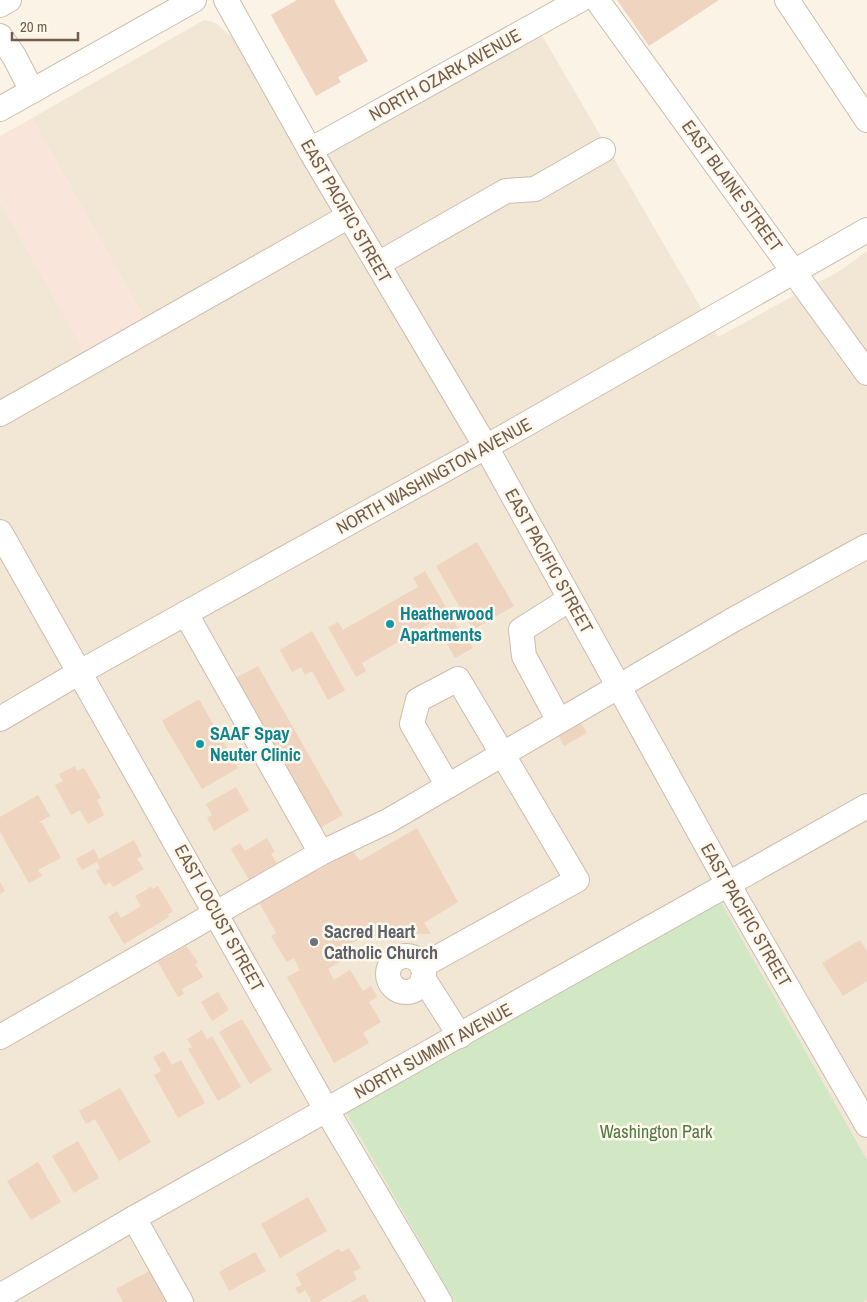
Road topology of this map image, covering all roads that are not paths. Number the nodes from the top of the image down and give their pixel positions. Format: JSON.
{"nodes":[{"id":1,"x":9,"y":0,"type":"edge"},
{"id":2,"x":194,"y":0,"type":"edge"},
{"id":3,"x":226,"y":0,"type":"edge"},
{"id":4,"x":580,"y":0,"type":"edge"},
{"id":5,"x":597,"y":0,"type":"edge"},
{"id":6,"x":787,"y":0,"type":"edge"},
{"id":7,"x":0,"y":6,"type":"edge"},
{"id":8,"x":0,"y":36,"type":"edge"},
{"id":9,"x":32,"y":91,"type":"junction"},
{"id":10,"x":0,"y":109,"type":"edge"},
{"id":11,"x":867,"y":120,"type":"edge"},
{"id":12,"x":310,"y":150,"type":"junction"},
{"id":13,"x":603,"y":150,"type":"dead end"},
{"id":14,"x":349,"y":216,"type":"junction"},
{"id":15,"x":867,"y":230,"type":"edge"},
{"id":16,"x":378,"y":264,"type":"junction"},
{"id":17,"x":796,"y":272,"type":"junction"},
{"id":18,"x":867,"y":372,"type":"edge"},
{"id":19,"x":0,"y":414,"type":"edge"},
{"id":20,"x":486,"y":447,"type":"junction"},
{"id":21,"x":0,"y":532,"type":"edge"},
{"id":22,"x":867,"y":546,"type":"edge"},
{"id":23,"x":570,"y":599,"type":"junction"},
{"id":24,"x":186,"y":614,"type":"junction"},
{"id":25,"x":80,"y":672,"type":"junction"},
{"id":26,"x":620,"y":687,"type":"junction"},
{"id":27,"x":0,"y":719,"type":"edge"},
{"id":28,"x":559,"y":721,"type":"junction"},
{"id":29,"x":504,"y":754,"type":"junction"},
{"id":30,"x":448,"y":786,"type":"junction"},
{"id":31,"x":867,"y":806,"type":"edge"},
{"id":32,"x":321,"y":853,"type":"junction"},
{"id":33,"x":728,"y":884,"type":"junction"},
{"id":34,"x":216,"y":914,"type":"junction"},
{"id":35,"x":0,"y":1036,"type":"edge"},
{"id":36,"x":460,"y":1036,"type":"junction"},
{"id":37,"x":327,"y":1111,"type":"junction"},
{"id":38,"x":867,"y":1125,"type":"edge"},
{"id":39,"x":134,"y":1218,"type":"junction"},
{"id":40,"x":0,"y":1296,"type":"edge"},
{"id":41,"x":181,"y":1302,"type":"edge"},
{"id":42,"x":440,"y":1302,"type":"edge"}],
"edges":[{"from":1,"to":7,"type":"street"},
{"from":2,"to":9,"type":"street"},
{"from":3,"to":12,"type":"street","name":"EAST PACIFIC STREET"},
{"from":4,"to":12,"type":"street","name":"NORTH OZARK AVENUE"},
{"from":5,"to":17,"type":"street","name":"EAST BLAINE STREET"},
{"from":6,"to":11,"type":"street"},
{"from":8,"to":9,"type":"street"},
{"from":9,"to":10,"type":"street"},
{"from":12,"to":14,"type":"street","name":"EAST PACIFIC STREET"},
{"from":13,"to":16,"type":"street"},
{"from":14,"to":16,"type":"street","name":"EAST PACIFIC STREET"},
{"from":14,"to":19,"type":"street"},
{"from":15,"to":17,"type":"street","name":"NORTH WASHINGTON AVENUE"},
{"from":16,"to":20,"type":"street","name":"EAST PACIFIC STREET"},
{"from":17,"to":18,"type":"street","name":"EAST BLAINE STREET"},
{"from":17,"to":20,"type":"street","name":"NORTH WASHINGTON AVENUE"},
{"from":20,"to":23,"type":"street","name":"EAST PACIFIC STREET"},
{"from":20,"to":24,"type":"street","name":"NORTH WASHINGTON AVENUE"},
{"from":21,"to":25,"type":"street","name":"EAST LOCUST STREET"},
{"from":22,"to":26,"type":"street"},
{"from":23,"to":26,"type":"street","name":"EAST PACIFIC STREET"},
{"from":23,"to":28,"type":"street"},
{"from":24,"to":25,"type":"street","name":"NORTH WASHINGTON AVENUE"},
{"from":24,"to":32,"type":"street"},
{"from":25,"to":27,"type":"street","name":"NORTH WASHINGTON AVENUE"},
{"from":25,"to":34,"type":"street","name":"EAST LOCUST STREET"},
{"from":26,"to":28,"type":"street"},
{"from":26,"to":33,"type":"street","name":"EAST PACIFIC STREET"},
{"from":28,"to":29,"type":"street"},
{"from":29,"to":30,"type":"street"},
{"from":29,"to":30,"type":"street"},
{"from":29,"to":36,"type":"street"},
{"from":30,"to":32,"type":"street"},
{"from":31,"to":33,"type":"street","name":"NORTH SUMMIT AVENUE"},
{"from":32,"to":34,"type":"street"},
{"from":33,"to":36,"type":"street","name":"NORTH SUMMIT AVENUE"},
{"from":33,"to":38,"type":"street","name":"EAST PACIFIC STREET"},
{"from":34,"to":35,"type":"street"},
{"from":34,"to":37,"type":"street","name":"EAST LOCUST STREET"},
{"from":36,"to":37,"type":"street","name":"NORTH SUMMIT AVENUE"},
{"from":37,"to":39,"type":"street","name":"NORTH SUMMIT AVENUE"},
{"from":37,"to":42,"type":"street","name":"EAST LOCUST STREET"},
{"from":39,"to":40,"type":"street","name":"NORTH SUMMIT AVENUE"},
{"from":39,"to":41,"type":"street"}]}
